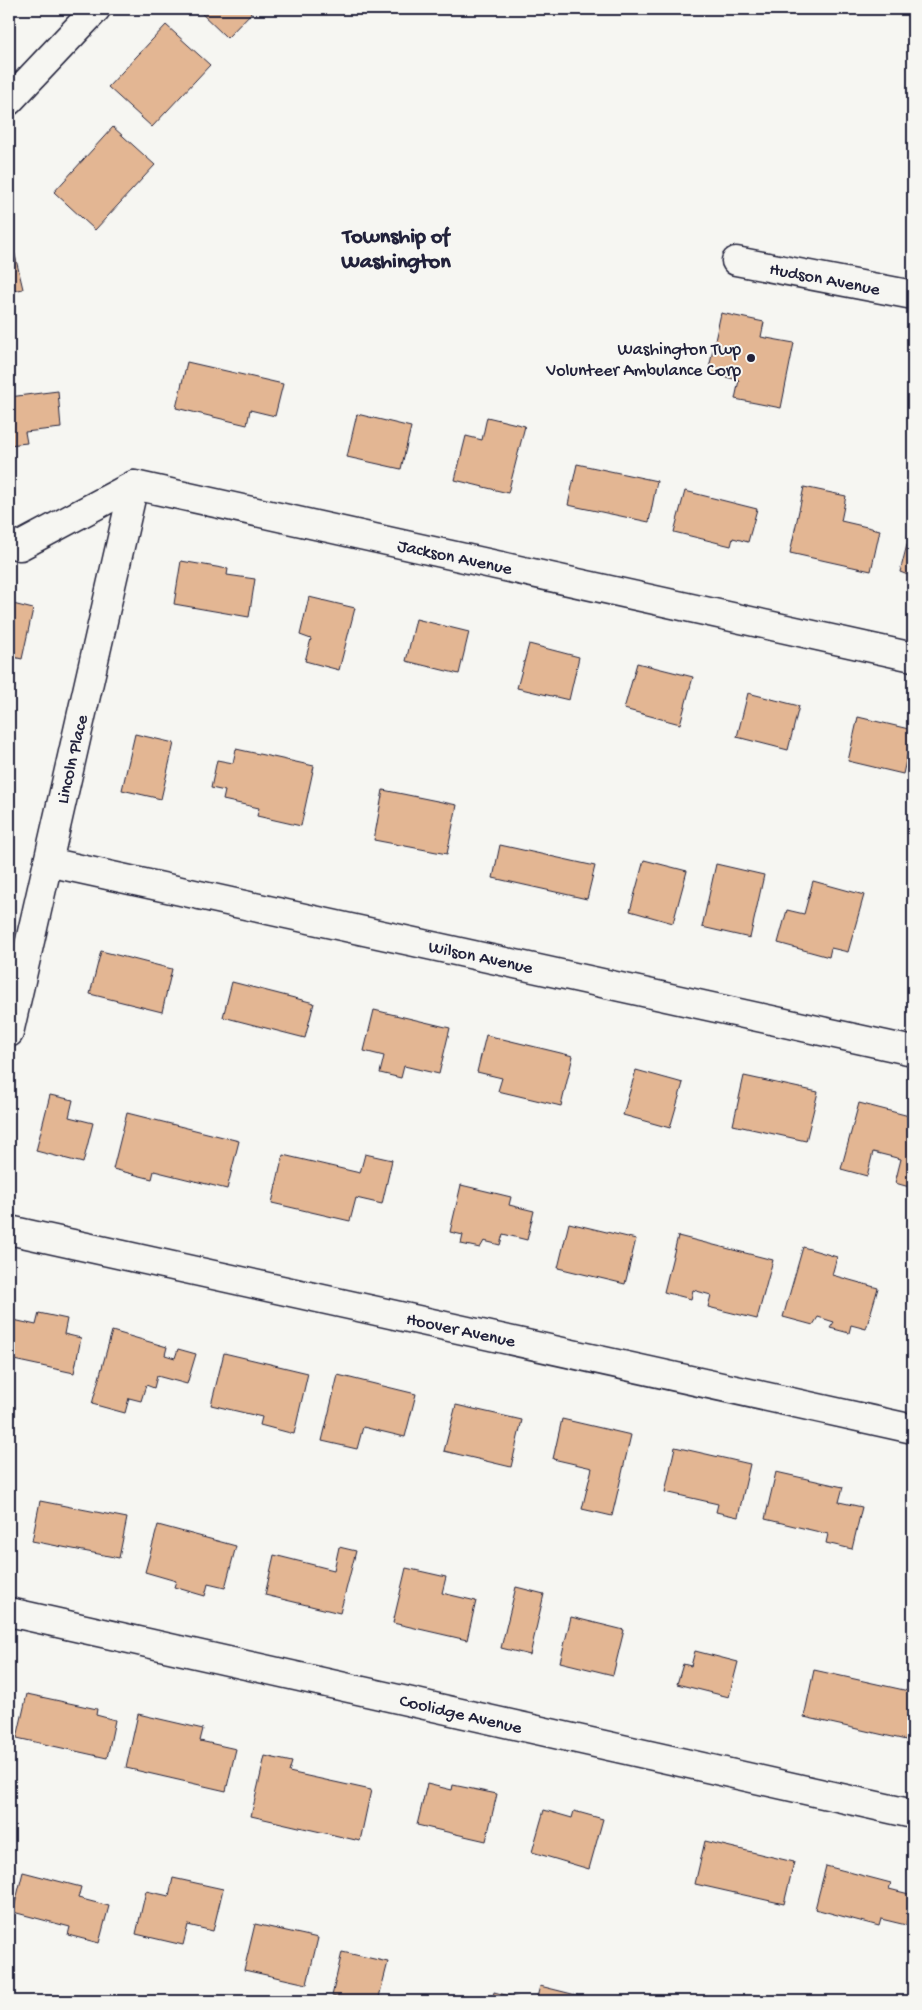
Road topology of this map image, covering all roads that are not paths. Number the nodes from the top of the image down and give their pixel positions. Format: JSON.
{"nodes":[{"id":1,"x":96,"y":9,"type":"edge"},
{"id":2,"x":9,"y":101,"type":"edge"},
{"id":3,"x":736,"y":261,"type":"dead end"},
{"id":4,"x":913,"y":296,"type":"edge"},
{"id":5,"x":134,"y":485,"type":"junction"},
{"id":6,"x":9,"y":544,"type":"edge"},
{"id":7,"x":913,"y":657,"type":"edge"},
{"id":8,"x":48,"y":862,"type":"junction"},
{"id":9,"x":9,"y":1033,"type":"edge"},
{"id":10,"x":913,"y":1051,"type":"edge"},
{"id":11,"x":9,"y":1230,"type":"edge"},
{"id":12,"x":913,"y":1429,"type":"edge"},
{"id":13,"x":9,"y":1612,"type":"edge"},
{"id":14,"x":913,"y":1814,"type":"edge"}],
"edges":[{"from":1,"to":2,"type":"street"},
{"from":3,"to":4,"type":"street","name":"Hudson Avenue"},
{"from":5,"to":6,"type":"street"},
{"from":5,"to":7,"type":"street","name":"Jackson Avenue"},
{"from":5,"to":8,"type":"street","name":"Lincoln Place"},
{"from":8,"to":9,"type":"street","name":"Lincoln Place"},
{"from":8,"to":10,"type":"street","name":"Wilson Avenue"},
{"from":11,"to":12,"type":"street","name":"Hoover Avenue"},
{"from":13,"to":14,"type":"street","name":"Coolidge Avenue"}]}
